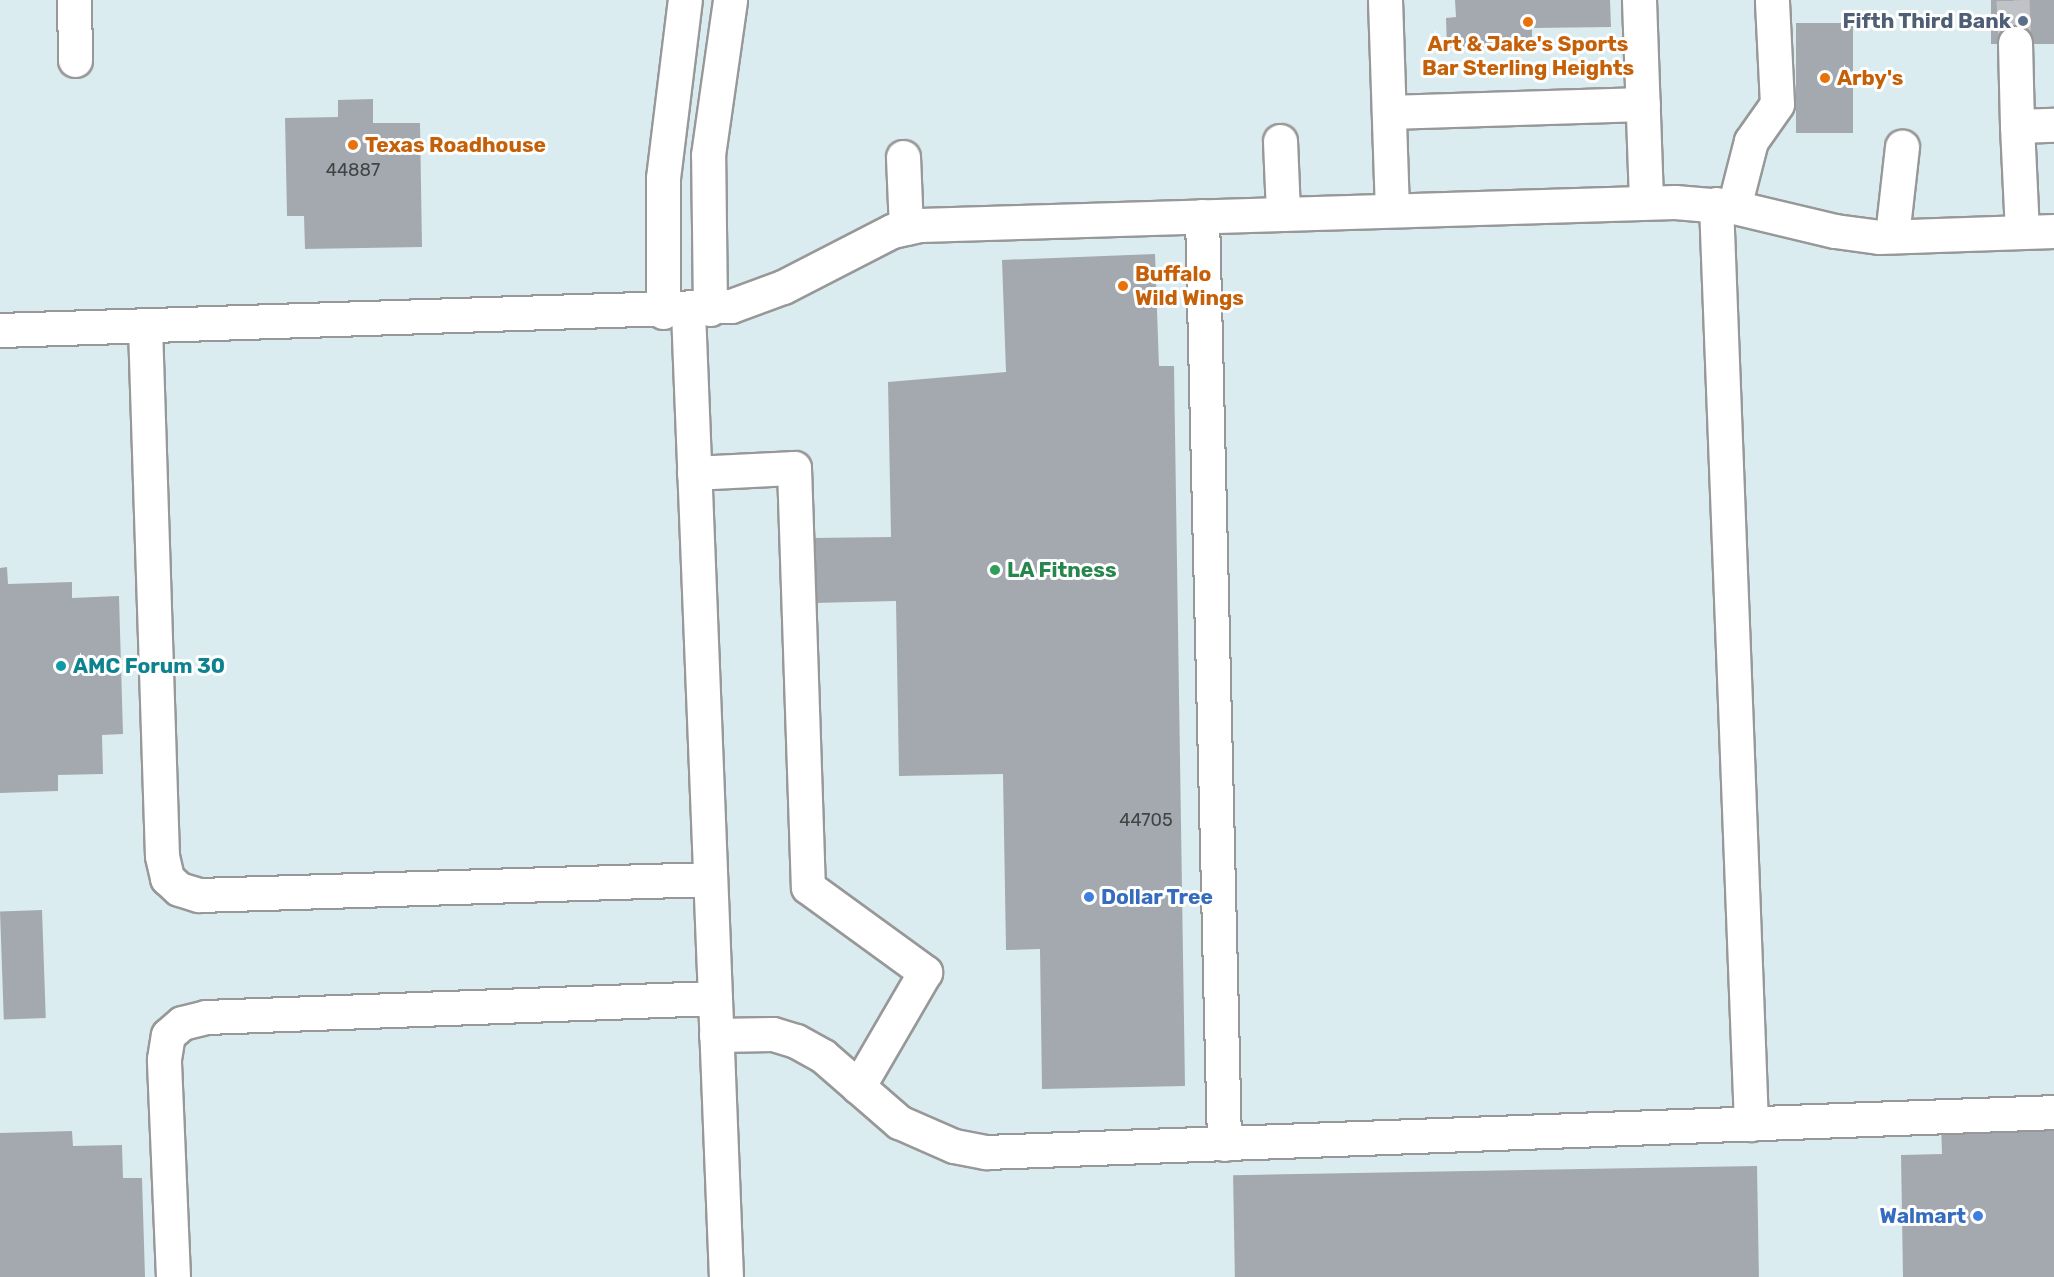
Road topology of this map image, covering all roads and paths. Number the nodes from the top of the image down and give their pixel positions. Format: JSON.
{"nodes":[{"id":1,"x":74,"y":0,"type":"edge"},
{"id":2,"x":685,"y":0,"type":"edge"},
{"id":3,"x":729,"y":0,"type":"edge"},
{"id":4,"x":1385,"y":0,"type":"edge"},
{"id":5,"x":1640,"y":0,"type":"edge"},
{"id":6,"x":1772,"y":0,"type":"edge"},
{"id":7,"x":2015,"y":43,"type":"tunnel mouth"},
{"id":8,"x":75,"y":60,"type":"dead end"},
{"id":9,"x":1642,"y":104,"type":"junction"},
{"id":10,"x":1389,"y":112,"type":"junction"},
{"id":11,"x":2054,"y":125,"type":"edge"},
{"id":12,"x":2017,"y":126,"type":"junction"},
{"id":13,"x":1280,"y":141,"type":"dead end"},
{"id":14,"x":1902,"y":147,"type":"dead end"},
{"id":15,"x":903,"y":157,"type":"dead end"},
{"id":16,"x":1646,"y":202,"type":"junction"},
{"id":17,"x":1725,"y":205,"type":"junction"},
{"id":18,"x":1392,"y":210,"type":"junction"},
{"id":19,"x":1282,"y":214,"type":"junction"},
{"id":20,"x":1202,"y":216,"type":"junction"},
{"id":21,"x":906,"y":228,"type":"junction"},
{"id":22,"x":2054,"y":231,"type":"edge"},
{"id":23,"x":2022,"y":232,"type":"junction"},
{"id":24,"x":1892,"y":236,"type":"junction"},
{"id":25,"x":687,"y":311,"type":"junction"},
{"id":26,"x":146,"y":327,"type":"junction"},
{"id":27,"x":0,"y":330,"type":"edge"},
{"id":28,"x":694,"y":473,"type":"junction"},
{"id":29,"x":710,"y":879,"type":"junction"},
{"id":30,"x":715,"y":998,"type":"junction"},
{"id":31,"x":716,"y":1035,"type":"junction"},
{"id":32,"x":858,"y":1087,"type":"junction"},
{"id":33,"x":2054,"y":1112,"type":"edge"},
{"id":34,"x":1751,"y":1124,"type":"junction"},
{"id":35,"x":1224,"y":1144,"type":"junction"},
{"id":36,"x":173,"y":1277,"type":"edge"},
{"id":37,"x":726,"y":1277,"type":"edge"}],
"edges":[{"from":1,"to":8,"type":"lane"},
{"from":2,"to":25,"type":"lane"},
{"from":3,"to":25,"type":"lane"},
{"from":4,"to":10,"type":"lane"},
{"from":5,"to":9,"type":"lane"},
{"from":6,"to":17,"type":"lane"},
{"from":7,"to":12,"type":"lane"},
{"from":9,"to":10,"type":"lane"},
{"from":9,"to":16,"type":"lane"},
{"from":10,"to":18,"type":"lane"},
{"from":11,"to":12,"type":"lane"},
{"from":12,"to":23,"type":"lane"},
{"from":13,"to":19,"type":"lane"},
{"from":14,"to":24,"type":"lane"},
{"from":15,"to":21,"type":"lane"},
{"from":16,"to":17,"type":"lane"},
{"from":16,"to":18,"type":"lane"},
{"from":17,"to":24,"type":"lane"},
{"from":17,"to":34,"type":"lane"},
{"from":18,"to":19,"type":"lane"},
{"from":19,"to":20,"type":"lane"},
{"from":20,"to":21,"type":"lane"},
{"from":20,"to":35,"type":"lane"},
{"from":21,"to":25,"type":"lane"},
{"from":22,"to":23,"type":"lane"},
{"from":23,"to":24,"type":"lane"},
{"from":25,"to":26,"type":"lane"},
{"from":25,"to":28,"type":"lane"},
{"from":26,"to":27,"type":"lane"},
{"from":26,"to":29,"type":"lane"},
{"from":28,"to":29,"type":"lane"},
{"from":28,"to":32,"type":"lane"},
{"from":29,"to":30,"type":"lane"},
{"from":30,"to":31,"type":"lane"},
{"from":30,"to":36,"type":"lane"},
{"from":31,"to":32,"type":"lane"},
{"from":31,"to":37,"type":"lane"},
{"from":32,"to":35,"type":"lane"},
{"from":33,"to":34,"type":"lane"},
{"from":34,"to":35,"type":"lane"}]}
